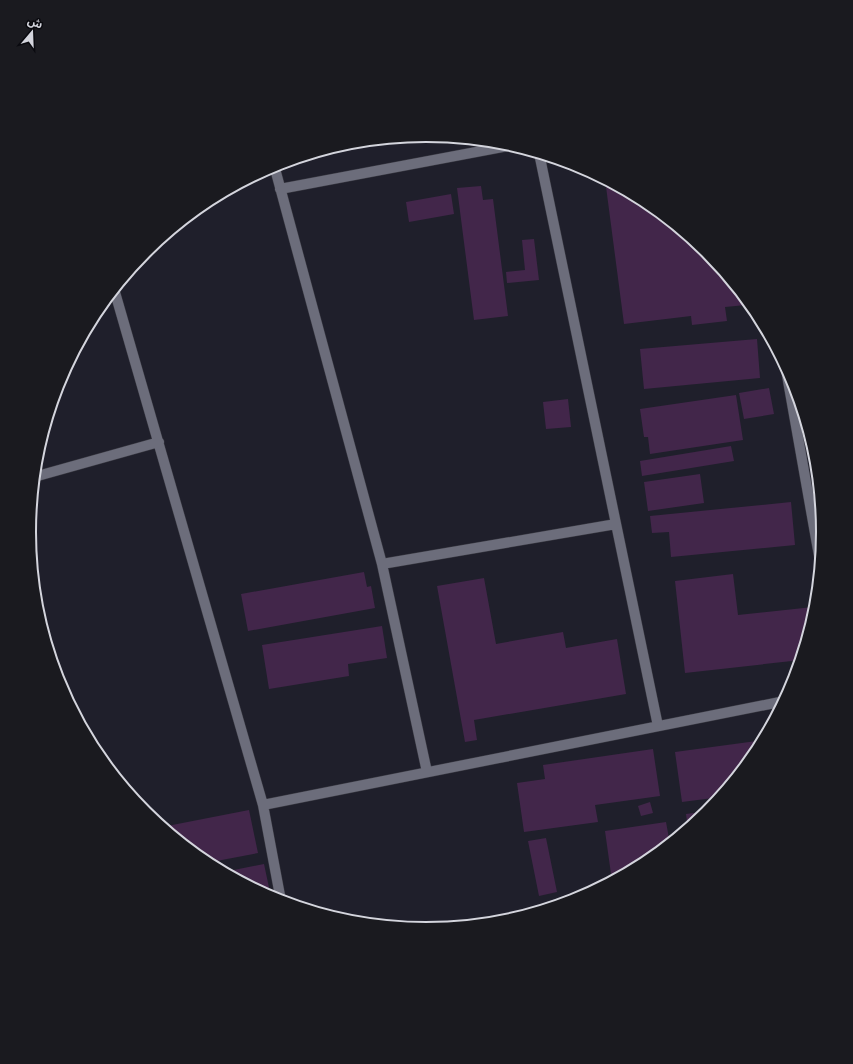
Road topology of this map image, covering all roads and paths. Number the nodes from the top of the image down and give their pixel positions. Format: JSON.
{"nodes":[{"id":1,"x":492,"y":147,"type":"edge"},
{"id":2,"x":497,"y":148,"type":"edge"},
{"id":3,"x":540,"y":159,"type":"edge"},
{"id":4,"x":276,"y":172,"type":"edge"},
{"id":5,"x":280,"y":188,"type":"junction"},
{"id":6,"x":116,"y":296,"type":"edge"},
{"id":7,"x":789,"y":389,"type":"edge"},
{"id":8,"x":158,"y":440,"type":"junction"},
{"id":9,"x":41,"y":470,"type":"edge"},
{"id":10,"x":40,"y":475,"type":"edge"},
{"id":11,"x":616,"y":524,"type":"junction"},
{"id":12,"x":816,"y":547,"type":"edge"},
{"id":13,"x":382,"y":564,"type":"junction"},
{"id":14,"x":778,"y":702,"type":"edge"},
{"id":15,"x":658,"y":726,"type":"junction"},
{"id":16,"x":427,"y":772,"type":"junction"},
{"id":17,"x":263,"y":805,"type":"junction"},
{"id":18,"x":280,"y":894,"type":"edge"}],
"edges":[{"from":1,"to":5,"type":"street"},
{"from":2,"to":5,"type":"street"},
{"from":3,"to":11,"type":"street"},
{"from":4,"to":5,"type":"street"},
{"from":5,"to":13,"type":"street"},
{"from":6,"to":8,"type":"street"},
{"from":7,"to":12,"type":"street"},
{"from":8,"to":9,"type":"street"},
{"from":8,"to":10,"type":"street"},
{"from":8,"to":17,"type":"street"},
{"from":11,"to":13,"type":"street"},
{"from":11,"to":15,"type":"street"},
{"from":13,"to":16,"type":"street"},
{"from":14,"to":15,"type":"street"},
{"from":15,"to":16,"type":"street"},
{"from":16,"to":17,"type":"street"},
{"from":17,"to":18,"type":"street"}]}
